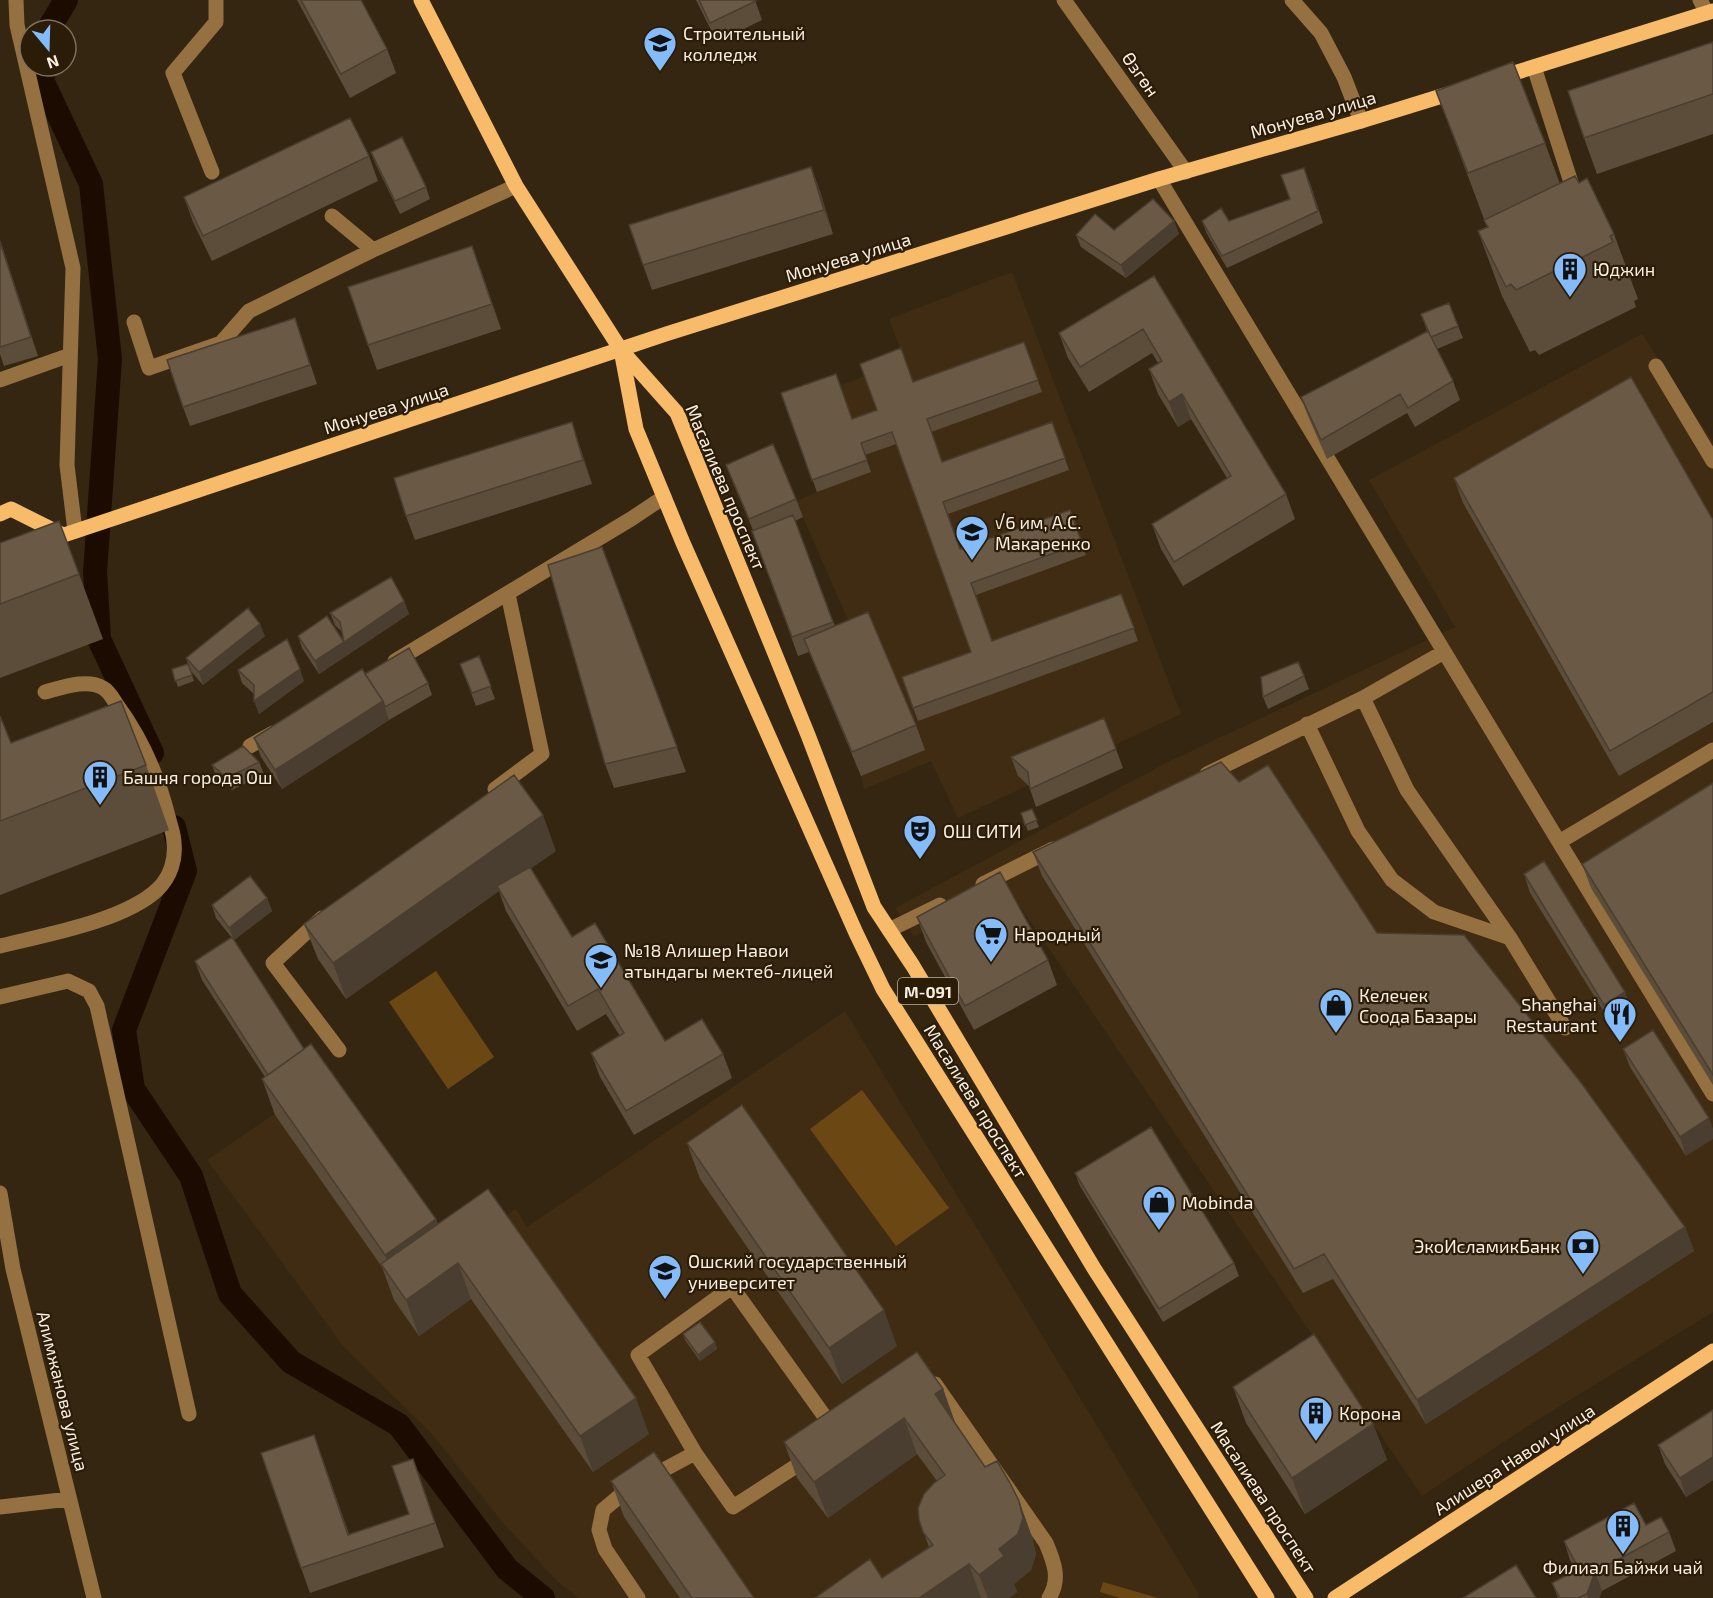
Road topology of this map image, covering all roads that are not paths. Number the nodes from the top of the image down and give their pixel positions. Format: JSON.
{"nodes":[{"id":1,"x":16,"y":0,"type":"edge"},
{"id":2,"x":216,"y":0,"type":"edge"},
{"id":3,"x":421,"y":0,"type":"edge"},
{"id":4,"x":1064,"y":0,"type":"edge"},
{"id":5,"x":1292,"y":0,"type":"edge"},
{"id":6,"x":1706,"y":8,"type":"edge"},
{"id":7,"x":1534,"y":67,"type":"junction"},
{"id":8,"x":1361,"y":121,"type":"junction"},
{"id":9,"x":212,"y":172,"type":"dead end"},
{"id":10,"x":1186,"y":172,"type":"junction"},
{"id":11,"x":1159,"y":179,"type":"junction"},
{"id":12,"x":516,"y":186,"type":"junction"},
{"id":13,"x":1577,"y":202,"type":"edge"},
{"id":14,"x":332,"y":216,"type":"dead end"},
{"id":15,"x":374,"y":250,"type":"junction"},
{"id":16,"x":134,"y":322,"type":"dead end"},
{"id":17,"x":621,"y":350,"type":"junction"},
{"id":18,"x":70,"y":355,"type":"junction"},
{"id":19,"x":1656,"y":366,"type":"dead end"},
{"id":20,"x":0,"y":380,"type":"edge"},
{"id":21,"x":1713,"y":461,"type":"edge"},
{"id":22,"x":664,"y":497,"type":"junction"},
{"id":23,"x":0,"y":514,"type":"edge"},
{"id":24,"x":75,"y":531,"type":"junction"},
{"id":25,"x":32,"y":546,"type":"edge"},
{"id":26,"x":52,"y":555,"type":"edge"},
{"id":27,"x":508,"y":594,"type":"junction"},
{"id":28,"x":1444,"y":652,"type":"junction"},
{"id":29,"x":384,"y":667,"type":"edge"},
{"id":30,"x":45,"y":692,"type":"dead end"},
{"id":31,"x":1363,"y":698,"type":"junction"},
{"id":32,"x":1307,"y":724,"type":"junction"},
{"id":33,"x":281,"y":728,"type":"edge"},
{"id":34,"x":250,"y":746,"type":"dead end"},
{"id":35,"x":1713,"y":750,"type":"edge"},
{"id":36,"x":1190,"y":782,"type":"edge"},
{"id":37,"x":487,"y":795,"type":"edge"},
{"id":38,"x":1559,"y":842,"type":"junction"},
{"id":39,"x":1063,"y":844,"type":"edge"},
{"id":40,"x":338,"y":906,"type":"edge"},
{"id":41,"x":890,"y":930,"type":"junction"},
{"id":42,"x":1510,"y":938,"type":"junction"},
{"id":43,"x":0,"y":946,"type":"edge"},
{"id":44,"x":0,"y":997,"type":"edge"},
{"id":45,"x":1564,"y":1028,"type":"dead end"},
{"id":46,"x":339,"y":1050,"type":"dead end"},
{"id":47,"x":1713,"y":1094,"type":"edge"},
{"id":48,"x":0,"y":1193,"type":"edge"},
{"id":49,"x":1713,"y":1351,"type":"edge"},
{"id":50,"x":927,"y":1372,"type":"edge"},
{"id":51,"x":189,"y":1414,"type":"dead end"},
{"id":52,"x":695,"y":1453,"type":"junction"},
{"id":53,"x":69,"y":1499,"type":"junction"},
{"id":54,"x":0,"y":1507,"type":"edge"},
{"id":55,"x":94,"y":1598,"type":"edge"},
{"id":56,"x":638,"y":1598,"type":"edge"},
{"id":57,"x":1048,"y":1598,"type":"edge"},
{"id":58,"x":1267,"y":1598,"type":"edge"},
{"id":59,"x":1306,"y":1598,"type":"edge"},
{"id":60,"x":1335,"y":1598,"type":"edge"}],
"edges":[{"from":1,"to":18,"type":"street"},
{"from":2,"to":9,"type":"street"},
{"from":3,"to":12,"type":"main road"},
{"from":4,"to":10,"type":"street","name":"Өзгөн"},
{"from":5,"to":8,"type":"street"},
{"from":6,"to":7,"type":"main road","name":"Монуева улица"},
{"from":7,"to":8,"type":"main road","name":"Монуева улица"},
{"from":7,"to":13,"type":"street"},
{"from":8,"to":10,"type":"main road","name":"Монуева улица"},
{"from":10,"to":11,"type":"main road","name":"Монуева улица"},
{"from":11,"to":17,"type":"main road","name":"Монуева улица"},
{"from":11,"to":28,"type":"street"},
{"from":12,"to":15,"type":"street"},
{"from":12,"to":17,"type":"main road"},
{"from":14,"to":15,"type":"street"},
{"from":15,"to":16,"type":"street"},
{"from":17,"to":22,"type":"main road","name":"Масалиева проспект","number":"М-091"},
{"from":17,"to":24,"type":"main road","name":"Монуева улица"},
{"from":17,"to":41,"type":"main road","name":"Масалиева проспект","number":"М-091"},
{"from":18,"to":20,"type":"street"},
{"from":18,"to":24,"type":"street"},
{"from":19,"to":21,"type":"street"},
{"from":22,"to":27,"type":"street"},
{"from":22,"to":58,"type":"main road","name":"Масалиева проспект","number":"М-091"},
{"from":23,"to":24,"type":"main road"},
{"from":24,"to":25,"type":"main road","name":"Монуева улица"},
{"from":24,"to":26,"type":"main road"},
{"from":27,"to":29,"type":"street"},
{"from":27,"to":37,"type":"street"},
{"from":28,"to":31,"type":"street"},
{"from":28,"to":38,"type":"street"},
{"from":30,"to":43,"type":"street"},
{"from":31,"to":32,"type":"street"},
{"from":31,"to":42,"type":"street"},
{"from":32,"to":36,"type":"street"},
{"from":32,"to":42,"type":"street"},
{"from":33,"to":34,"type":"street"},
{"from":35,"to":38,"type":"street"},
{"from":38,"to":47,"type":"street"},
{"from":39,"to":41,"type":"street"},
{"from":40,"to":46,"type":"street"},
{"from":41,"to":59,"type":"main road","name":"Масалиева проспект","number":"М-091"},
{"from":42,"to":45,"type":"street"},
{"from":44,"to":51,"type":"street"},
{"from":48,"to":53,"type":"street","name":"Алимжанова улица"},
{"from":49,"to":60,"type":"main road","name":"Алишера Навои улица"},
{"from":50,"to":57,"type":"street"},
{"from":52,"to":52,"type":"street"},
{"from":52,"to":56,"type":"street"},
{"from":53,"to":54,"type":"street"},
{"from":53,"to":55,"type":"street","name":"Алимжанова улица"}]}
